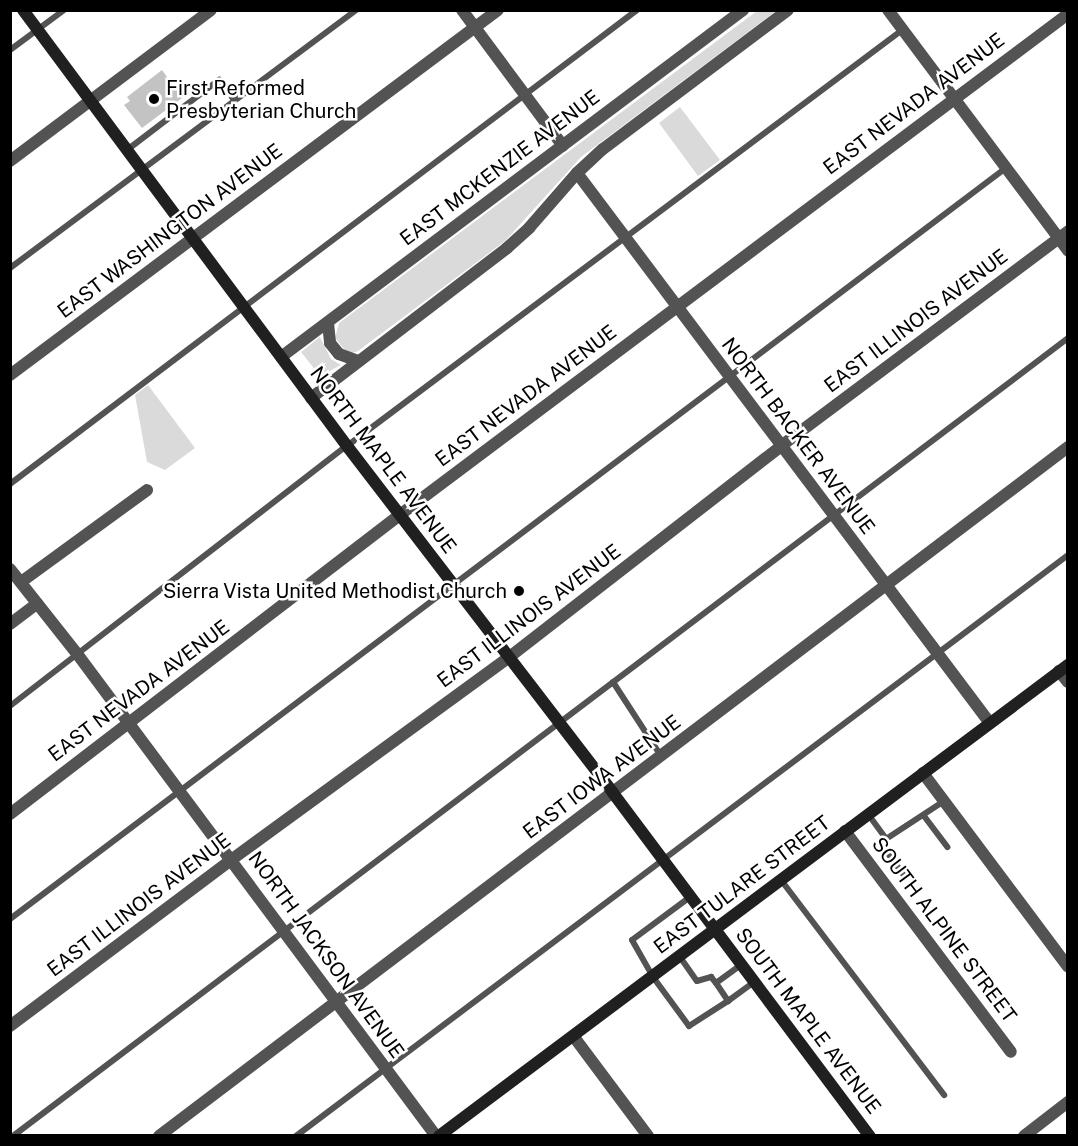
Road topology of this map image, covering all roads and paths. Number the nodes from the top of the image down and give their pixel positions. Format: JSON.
{"nodes":[{"id":1,"x":23,"y":10,"type":"edge"},
{"id":2,"x":64,"y":10,"type":"edge"},
{"id":3,"x":212,"y":10,"type":"edge"},
{"id":4,"x":356,"y":10,"type":"edge"},
{"id":5,"x":462,"y":10,"type":"edge"},
{"id":6,"x":498,"y":10,"type":"edge"},
{"id":7,"x":637,"y":10,"type":"edge"},
{"id":8,"x":743,"y":10,"type":"edge"},
{"id":9,"x":788,"y":10,"type":"edge"},
{"id":10,"x":888,"y":10,"type":"edge"},
{"id":11,"x":1068,"y":14,"type":"edge"},
{"id":12,"x":475,"y":28,"type":"junction"},
{"id":13,"x":37,"y":30,"type":"junction"},
{"id":14,"x":902,"y":30,"type":"junction"},
{"id":15,"x":10,"y":50,"type":"edge"},
{"id":16,"x":525,"y":95,"type":"junction"},
{"id":17,"x":954,"y":99,"type":"junction"},
{"id":18,"x":89,"y":100,"type":"junction"},
{"id":19,"x":236,"y":101,"type":"junction"},
{"id":20,"x":562,"y":146,"type":"junction"},
{"id":21,"x":127,"y":150,"type":"junction"},
{"id":22,"x":10,"y":161,"type":"edge"},
{"id":23,"x":1006,"y":168,"type":"junction"},
{"id":24,"x":141,"y":169,"type":"junction"},
{"id":25,"x":577,"y":173,"type":"junction"},
{"id":26,"x":1063,"y":234,"type":"edge"},
{"id":27,"x":626,"y":238,"type":"junction"},
{"id":28,"x":192,"y":239,"type":"junction"},
{"id":29,"x":1068,"y":251,"type":"edge"},
{"id":30,"x":10,"y":268,"type":"edge"},
{"id":31,"x":244,"y":307,"type":"junction"},
{"id":32,"x":677,"y":308,"type":"junction"},
{"id":33,"x":328,"y":323,"type":"junction"},
{"id":34,"x":1068,"y":338,"type":"edge"},
{"id":35,"x":281,"y":357,"type":"junction"},
{"id":36,"x":358,"y":361,"type":"junction"},
{"id":37,"x":10,"y":375,"type":"edge"},
{"id":38,"x":729,"y":377,"type":"junction"},
{"id":39,"x":311,"y":398,"type":"junction"},
{"id":40,"x":347,"y":446,"type":"junction"},
{"id":41,"x":781,"y":446,"type":"junction"},
{"id":42,"x":1068,"y":447,"type":"edge"},
{"id":43,"x":10,"y":484,"type":"edge"},
{"id":44,"x":147,"y":489,"type":"dead end"},
{"id":45,"x":401,"y":514,"type":"junction"},
{"id":46,"x":834,"y":515,"type":"junction"},
{"id":47,"x":1068,"y":555,"type":"edge"},
{"id":48,"x":10,"y":569,"type":"edge"},
{"id":49,"x":21,"y":582,"type":"junction"},
{"id":50,"x":454,"y":585,"type":"junction"},
{"id":51,"x":885,"y":586,"type":"junction"},
{"id":52,"x":38,"y":604,"type":"junction"},
{"id":53,"x":10,"y":624,"type":"edge"},
{"id":54,"x":937,"y":653,"type":"junction"},
{"id":55,"x":78,"y":655,"type":"junction"},
{"id":56,"x":508,"y":658,"type":"junction"},
{"id":57,"x":1063,"y":668,"type":"edge"},
{"id":58,"x":613,"y":682,"type":"junction"},
{"id":59,"x":1068,"y":682,"type":"edge"},
{"id":60,"x":10,"y":706,"type":"edge"},
{"id":61,"x":989,"y":722,"type":"junction"},
{"id":62,"x":559,"y":723,"type":"junction"},
{"id":63,"x":129,"y":724,"type":"junction"},
{"id":64,"x":661,"y":756,"type":"junction"},
{"id":65,"x":923,"y":773,"type":"junction"},
{"id":66,"x":181,"y":793,"type":"junction"},
{"id":67,"x":613,"y":793,"type":"junction"},
{"id":68,"x":944,"y":801,"type":"junction"},
{"id":69,"x":10,"y":814,"type":"edge"},
{"id":70,"x":868,"y":814,"type":"junction"},
{"id":71,"x":924,"y":816,"type":"junction"},
{"id":72,"x":845,"y":831,"type":"junction"},
{"id":73,"x":886,"y":839,"type":"junction"},
{"id":74,"x":947,"y":846,"type":"dead end"},
{"id":75,"x":231,"y":860,"type":"junction"},
{"id":76,"x":662,"y":860,"type":"junction"},
{"id":77,"x":904,"y":875,"type":"dead end"},
{"id":78,"x":781,"y":880,"type":"junction"},
{"id":79,"x":690,"y":897,"type":"junction"},
{"id":80,"x":10,"y":919,"type":"edge"},
{"id":81,"x":715,"y":930,"type":"junction"},
{"id":82,"x":283,"y":931,"type":"junction"},
{"id":83,"x":680,"y":957,"type":"junction"},
{"id":84,"x":741,"y":965,"type":"junction"},
{"id":85,"x":1068,"y":967,"type":"edge"},
{"id":86,"x":653,"y":977,"type":"junction"},
{"id":87,"x":754,"y":982,"type":"junction"},
{"id":88,"x":716,"y":983,"type":"junction"},
{"id":89,"x":728,"y":1001,"type":"junction"},
{"id":90,"x":336,"y":1003,"type":"junction"},
{"id":91,"x":10,"y":1026,"type":"edge"},
{"id":92,"x":574,"y":1037,"type":"junction"},
{"id":93,"x":1011,"y":1052,"type":"dead end"},
{"id":94,"x":385,"y":1068,"type":"junction"},
{"id":95,"x":944,"y":1095,"type":"dead end"},
{"id":96,"x":1068,"y":1102,"type":"edge"},
{"id":97,"x":13,"y":1136,"type":"edge"},
{"id":98,"x":159,"y":1136,"type":"edge"},
{"id":99,"x":296,"y":1136,"type":"edge"},
{"id":100,"x":437,"y":1136,"type":"edge"},
{"id":101,"x":648,"y":1136,"type":"edge"},
{"id":102,"x":870,"y":1136,"type":"edge"},
{"id":103,"x":1024,"y":1136,"type":"edge"}],
"edges":[{"from":1,"to":13,"type":"main road","name":"NORTH MAPLE AVENUE"},
{"from":2,"to":13,"type":"lane"},
{"from":3,"to":18,"type":"street"},
{"from":4,"to":19,"type":"lane"},
{"from":5,"to":12,"type":"street"},
{"from":6,"to":12,"type":"street","name":"EAST WASHINGTON AVENUE"},
{"from":7,"to":16,"type":"lane"},
{"from":8,"to":20,"type":"street","name":"EAST MCKENZIE AVENUE"},
{"from":9,"to":25,"type":"street"},
{"from":10,"to":14,"type":"street"},
{"from":11,"to":17,"type":"street","name":"EAST NEVADA AVENUE"},
{"from":12,"to":16,"type":"street"},
{"from":12,"to":28,"type":"street","name":"EAST WASHINGTON AVENUE"},
{"from":13,"to":15,"type":"lane"},
{"from":13,"to":18,"type":"main road","name":"NORTH MAPLE AVENUE"},
{"from":14,"to":17,"type":"street"},
{"from":14,"to":27,"type":"lane"},
{"from":16,"to":20,"type":"street"},
{"from":16,"to":31,"type":"lane"},
{"from":17,"to":23,"type":"street"},
{"from":17,"to":32,"type":"street","name":"EAST NEVADA AVENUE"},
{"from":18,"to":21,"type":"main road","name":"NORTH MAPLE AVENUE"},
{"from":18,"to":22,"type":"street"},
{"from":19,"to":21,"type":"lane"},
{"from":19,"to":24,"type":"lane"},
{"from":20,"to":33,"type":"street","name":"EAST MCKENZIE AVENUE"},
{"from":21,"to":24,"type":"main road","name":"NORTH MAPLE AVENUE"},
{"from":23,"to":26,"type":"street"},
{"from":23,"to":38,"type":"lane"},
{"from":24,"to":28,"type":"main road","name":"NORTH MAPLE AVENUE"},
{"from":24,"to":30,"type":"lane"},
{"from":25,"to":27,"type":"street","name":"NORTH BACKER AVENUE"},
{"from":25,"to":36,"type":"street"},
{"from":26,"to":29,"type":"street"},
{"from":26,"to":41,"type":"street","name":"EAST ILLINOIS AVENUE"},
{"from":27,"to":32,"type":"street","name":"NORTH BACKER AVENUE"},
{"from":27,"to":40,"type":"lane"},
{"from":28,"to":31,"type":"main road","name":"NORTH MAPLE AVENUE"},
{"from":28,"to":37,"type":"street","name":"EAST WASHINGTON AVENUE"},
{"from":31,"to":35,"type":"main road","name":"NORTH MAPLE AVENUE"},
{"from":31,"to":43,"type":"lane"},
{"from":32,"to":38,"type":"street","name":"NORTH BACKER AVENUE"},
{"from":32,"to":45,"type":"street","name":"EAST NEVADA AVENUE"},
{"from":33,"to":35,"type":"street","name":"EAST MCKENZIE AVENUE"},
{"from":33,"to":36,"type":"street"},
{"from":34,"to":46,"type":"lane"},
{"from":35,"to":39,"type":"main road","name":"NORTH MAPLE AVENUE"},
{"from":36,"to":39,"type":"street"},
{"from":38,"to":41,"type":"street","name":"NORTH BACKER AVENUE"},
{"from":38,"to":50,"type":"lane"},
{"from":39,"to":40,"type":"main road","name":"NORTH MAPLE AVENUE"},
{"from":40,"to":45,"type":"main road","name":"NORTH MAPLE AVENUE"},
{"from":40,"to":55,"type":"lane"},
{"from":41,"to":46,"type":"street","name":"NORTH BACKER AVENUE"},
{"from":41,"to":56,"type":"street","name":"EAST ILLINOIS AVENUE"},
{"from":42,"to":51,"type":"street","name":"EAST IOWA AVENUE"},
{"from":44,"to":49,"type":"street"},
{"from":45,"to":50,"type":"main road","name":"NORTH MAPLE AVENUE"},
{"from":45,"to":63,"type":"street","name":"EAST NEVADA AVENUE"},
{"from":46,"to":51,"type":"street","name":"NORTH BACKER AVENUE"},
{"from":46,"to":58,"type":"lane"},
{"from":47,"to":54,"type":"lane"},
{"from":48,"to":49,"type":"street","name":"NORTH JACKSON AVENUE"},
{"from":49,"to":52,"type":"street","name":"NORTH JACKSON AVENUE"},
{"from":50,"to":56,"type":"main road","name":"NORTH MAPLE AVENUE"},
{"from":50,"to":66,"type":"lane"},
{"from":51,"to":54,"type":"street","name":"NORTH BACKER AVENUE"},
{"from":51,"to":64,"type":"street","name":"EAST IOWA AVENUE"},
{"from":52,"to":53,"type":"street"},
{"from":52,"to":55,"type":"street","name":"NORTH JACKSON AVENUE"},
{"from":54,"to":61,"type":"street","name":"NORTH BACKER AVENUE"},
{"from":54,"to":76,"type":"lane"},
{"from":55,"to":60,"type":"lane"},
{"from":55,"to":63,"type":"street","name":"NORTH JACKSON AVENUE"},
{"from":56,"to":62,"type":"main road","name":"NORTH MAPLE AVENUE"},
{"from":56,"to":75,"type":"street","name":"EAST ILLINOIS AVENUE"},
{"from":57,"to":59,"type":"street"},
{"from":57,"to":61,"type":"main road","name":"EAST TULARE STREET"},
{"from":58,"to":62,"type":"lane"},
{"from":58,"to":64,"type":"lane"},
{"from":61,"to":65,"type":"main road","name":"EAST TULARE STREET"},
{"from":62,"to":67,"type":"main road","name":"NORTH MAPLE AVENUE"},
{"from":62,"to":82,"type":"lane"},
{"from":63,"to":66,"type":"street","name":"NORTH JACKSON AVENUE"},
{"from":63,"to":69,"type":"street","name":"EAST NEVADA AVENUE"},
{"from":64,"to":67,"type":"street","name":"EAST IOWA AVENUE"},
{"from":65,"to":68,"type":"street"},
{"from":65,"to":70,"type":"main road","name":"EAST TULARE STREET"},
{"from":66,"to":75,"type":"street","name":"NORTH JACKSON AVENUE"},
{"from":66,"to":80,"type":"lane"},
{"from":67,"to":76,"type":"main road","name":"NORTH MAPLE AVENUE"},
{"from":67,"to":90,"type":"street","name":"EAST IOWA AVENUE"},
{"from":68,"to":71,"type":"lane"},
{"from":68,"to":85,"type":"street"},
{"from":70,"to":72,"type":"main road","name":"EAST TULARE STREET"},
{"from":70,"to":73,"type":"lane"},
{"from":71,"to":73,"type":"lane"},
{"from":71,"to":74,"type":"lane"},
{"from":72,"to":78,"type":"main road","name":"EAST TULARE STREET"},
{"from":72,"to":93,"type":"street","name":"SOUTH ALPINE STREET"},
{"from":73,"to":77,"type":"lane"},
{"from":75,"to":82,"type":"street","name":"NORTH JACKSON AVENUE"},
{"from":75,"to":91,"type":"street","name":"EAST ILLINOIS AVENUE"},
{"from":76,"to":79,"type":"main road","name":"NORTH MAPLE AVENUE"},
{"from":76,"to":94,"type":"lane"},
{"from":78,"to":81,"type":"main road","name":"EAST TULARE STREET"},
{"from":78,"to":95,"type":"lane"},
{"from":79,"to":81,"type":"main road","name":"NORTH MAPLE AVENUE"},
{"from":79,"to":86,"type":"lane"},
{"from":81,"to":83,"type":"main road","name":"EAST TULARE STREET"},
{"from":81,"to":84,"type":"main road","name":"SOUTH MAPLE AVENUE"},
{"from":82,"to":90,"type":"street","name":"NORTH JACKSON AVENUE"},
{"from":82,"to":97,"type":"lane"},
{"from":83,"to":86,"type":"main road","name":"EAST TULARE STREET"},
{"from":83,"to":88,"type":"lane"},
{"from":84,"to":87,"type":"main road","name":"SOUTH MAPLE AVENUE"},
{"from":84,"to":88,"type":"lane"},
{"from":86,"to":89,"type":"lane"},
{"from":86,"to":92,"type":"main road","name":"EAST TULARE STREET"},
{"from":87,"to":89,"type":"lane"},
{"from":87,"to":102,"type":"main road","name":"SOUTH MAPLE AVENUE"},
{"from":88,"to":89,"type":"lane"},
{"from":90,"to":94,"type":"street","name":"NORTH JACKSON AVENUE"},
{"from":90,"to":98,"type":"street","name":"EAST IOWA AVENUE"},
{"from":92,"to":100,"type":"main road","name":"EAST TULARE STREET"},
{"from":92,"to":101,"type":"street"},
{"from":94,"to":99,"type":"lane"},
{"from":94,"to":100,"type":"street","name":"NORTH JACKSON AVENUE"},
{"from":96,"to":103,"type":"street"}]}
